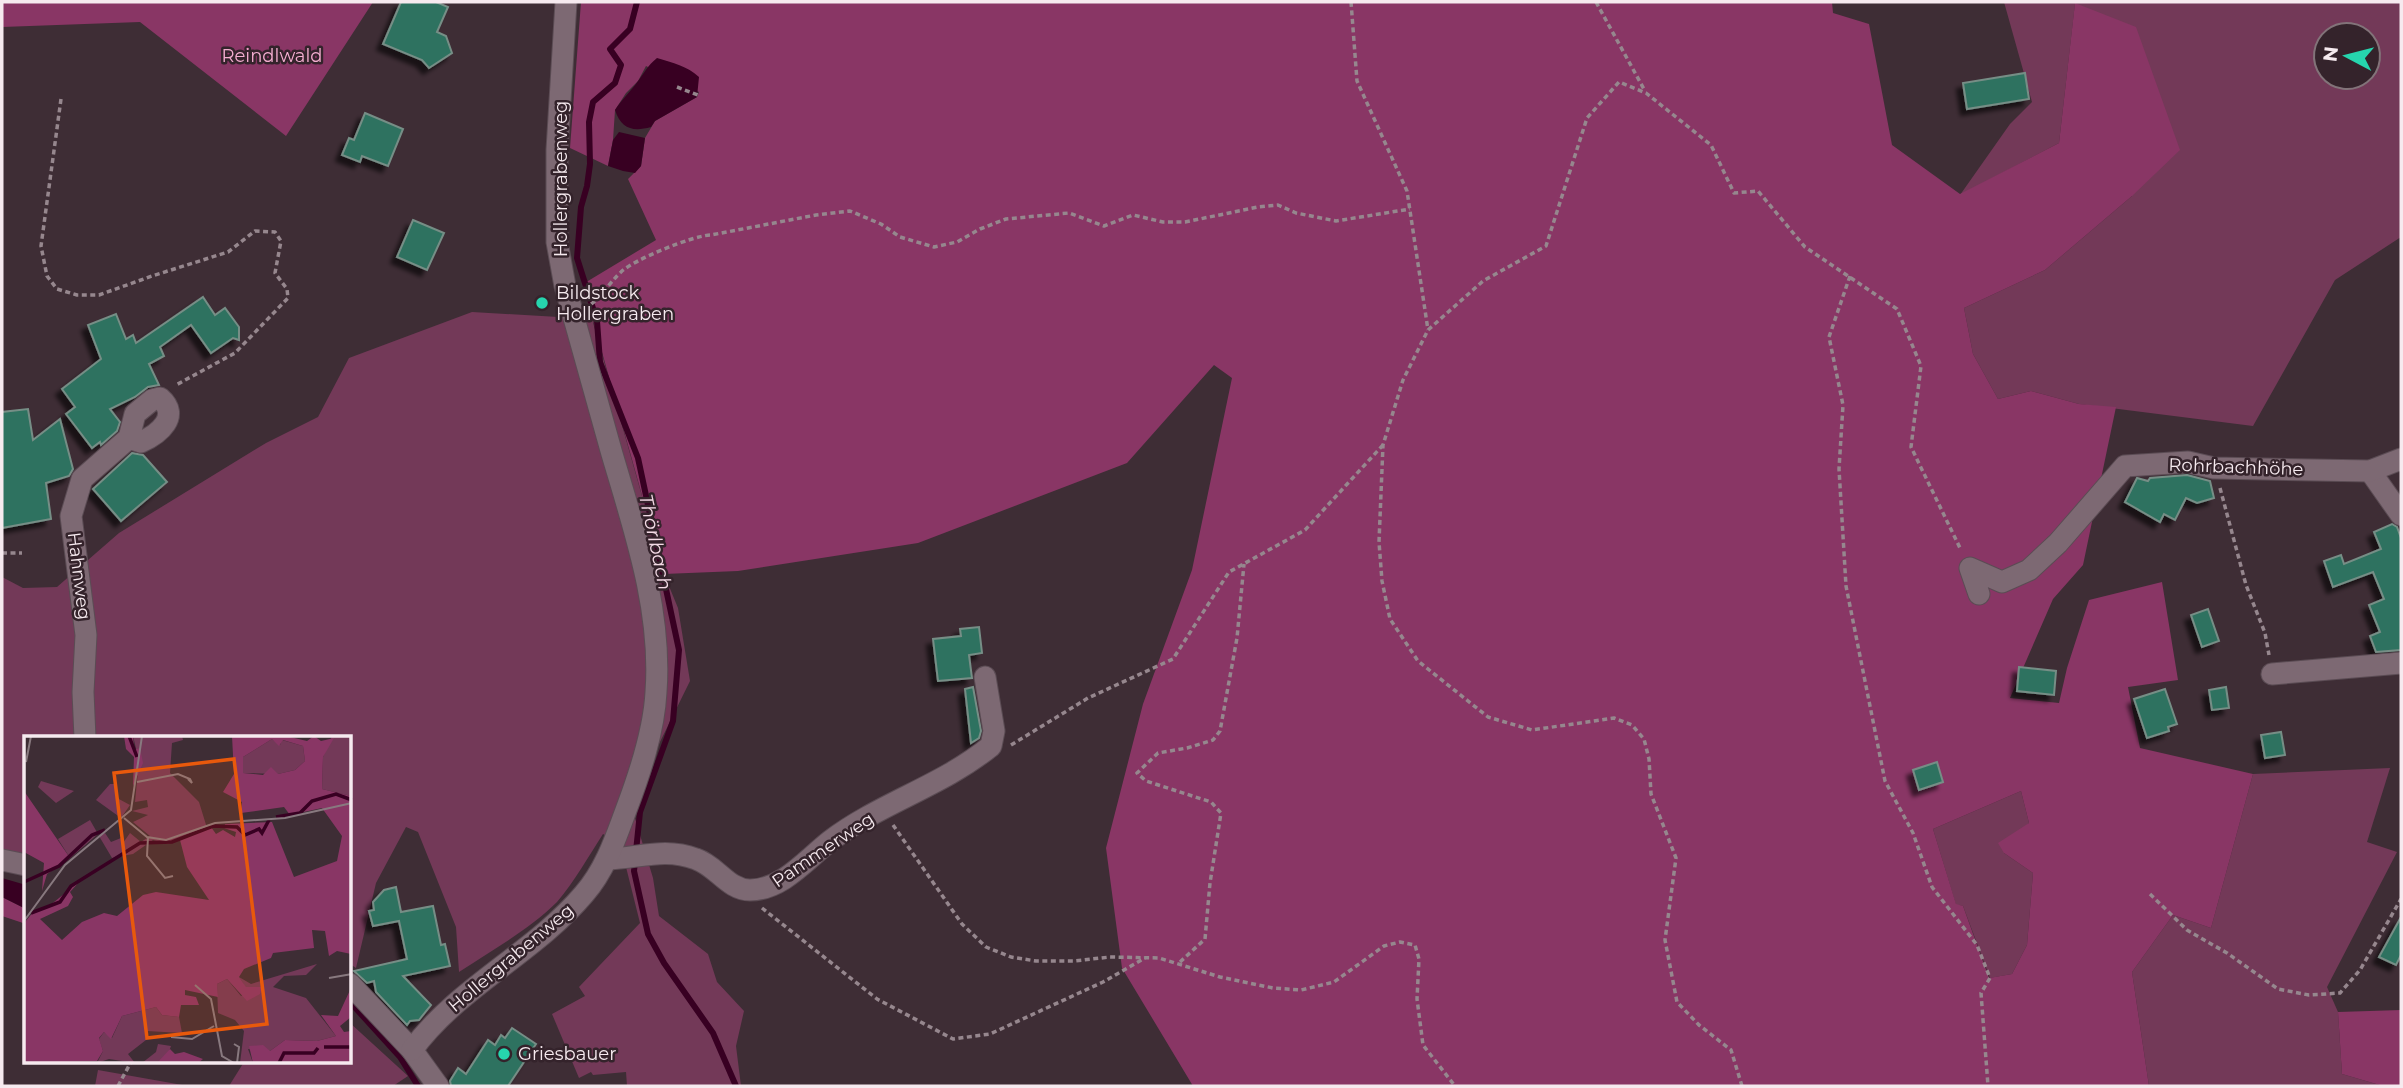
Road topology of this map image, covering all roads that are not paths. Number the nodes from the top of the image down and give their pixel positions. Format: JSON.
{"nodes":[{"id":1,"x":566,"y":2,"type":"edge"},
{"id":2,"x":129,"y":438,"type":"dead end"},
{"id":3,"x":2401,"y":459,"type":"edge"},
{"id":4,"x":2370,"y":471,"type":"junction"},
{"id":5,"x":2401,"y":515,"type":"edge"},
{"id":6,"x":1979,"y":594,"type":"dead end"},
{"id":7,"x":2401,"y":663,"type":"edge"},
{"id":8,"x":2272,"y":674,"type":"road end"},
{"id":9,"x":985,"y":677,"type":"dead end"},
{"id":10,"x":85,"y":736,"type":"edge"},
{"id":11,"x":625,"y":858,"type":"junction"},
{"id":12,"x":2,"y":860,"type":"edge"},
{"id":13,"x":24,"y":865,"type":"edge"},
{"id":14,"x":352,"y":986,"type":"edge"},
{"id":15,"x":412,"y":1050,"type":"junction"},
{"id":16,"x":438,"y":1086,"type":"edge"}],
"edges":[{"from":1,"to":11,"type":"street","name":"Hollergrabenweg"},
{"from":2,"to":10,"type":"street","name":"Hahnweg"},
{"from":3,"to":4,"type":"street","name":"Rohrbachhöhe"},
{"from":4,"to":5,"type":"street"},
{"from":4,"to":6,"type":"street","name":"Rohrbachhöhe"},
{"from":7,"to":8,"type":"street"},
{"from":9,"to":11,"type":"street","name":"Pammerweg"},
{"from":11,"to":15,"type":"street","name":"Hollergrabenweg"},
{"from":12,"to":13,"type":"street"},
{"from":14,"to":15,"type":"street"},
{"from":15,"to":16,"type":"street"}]}
